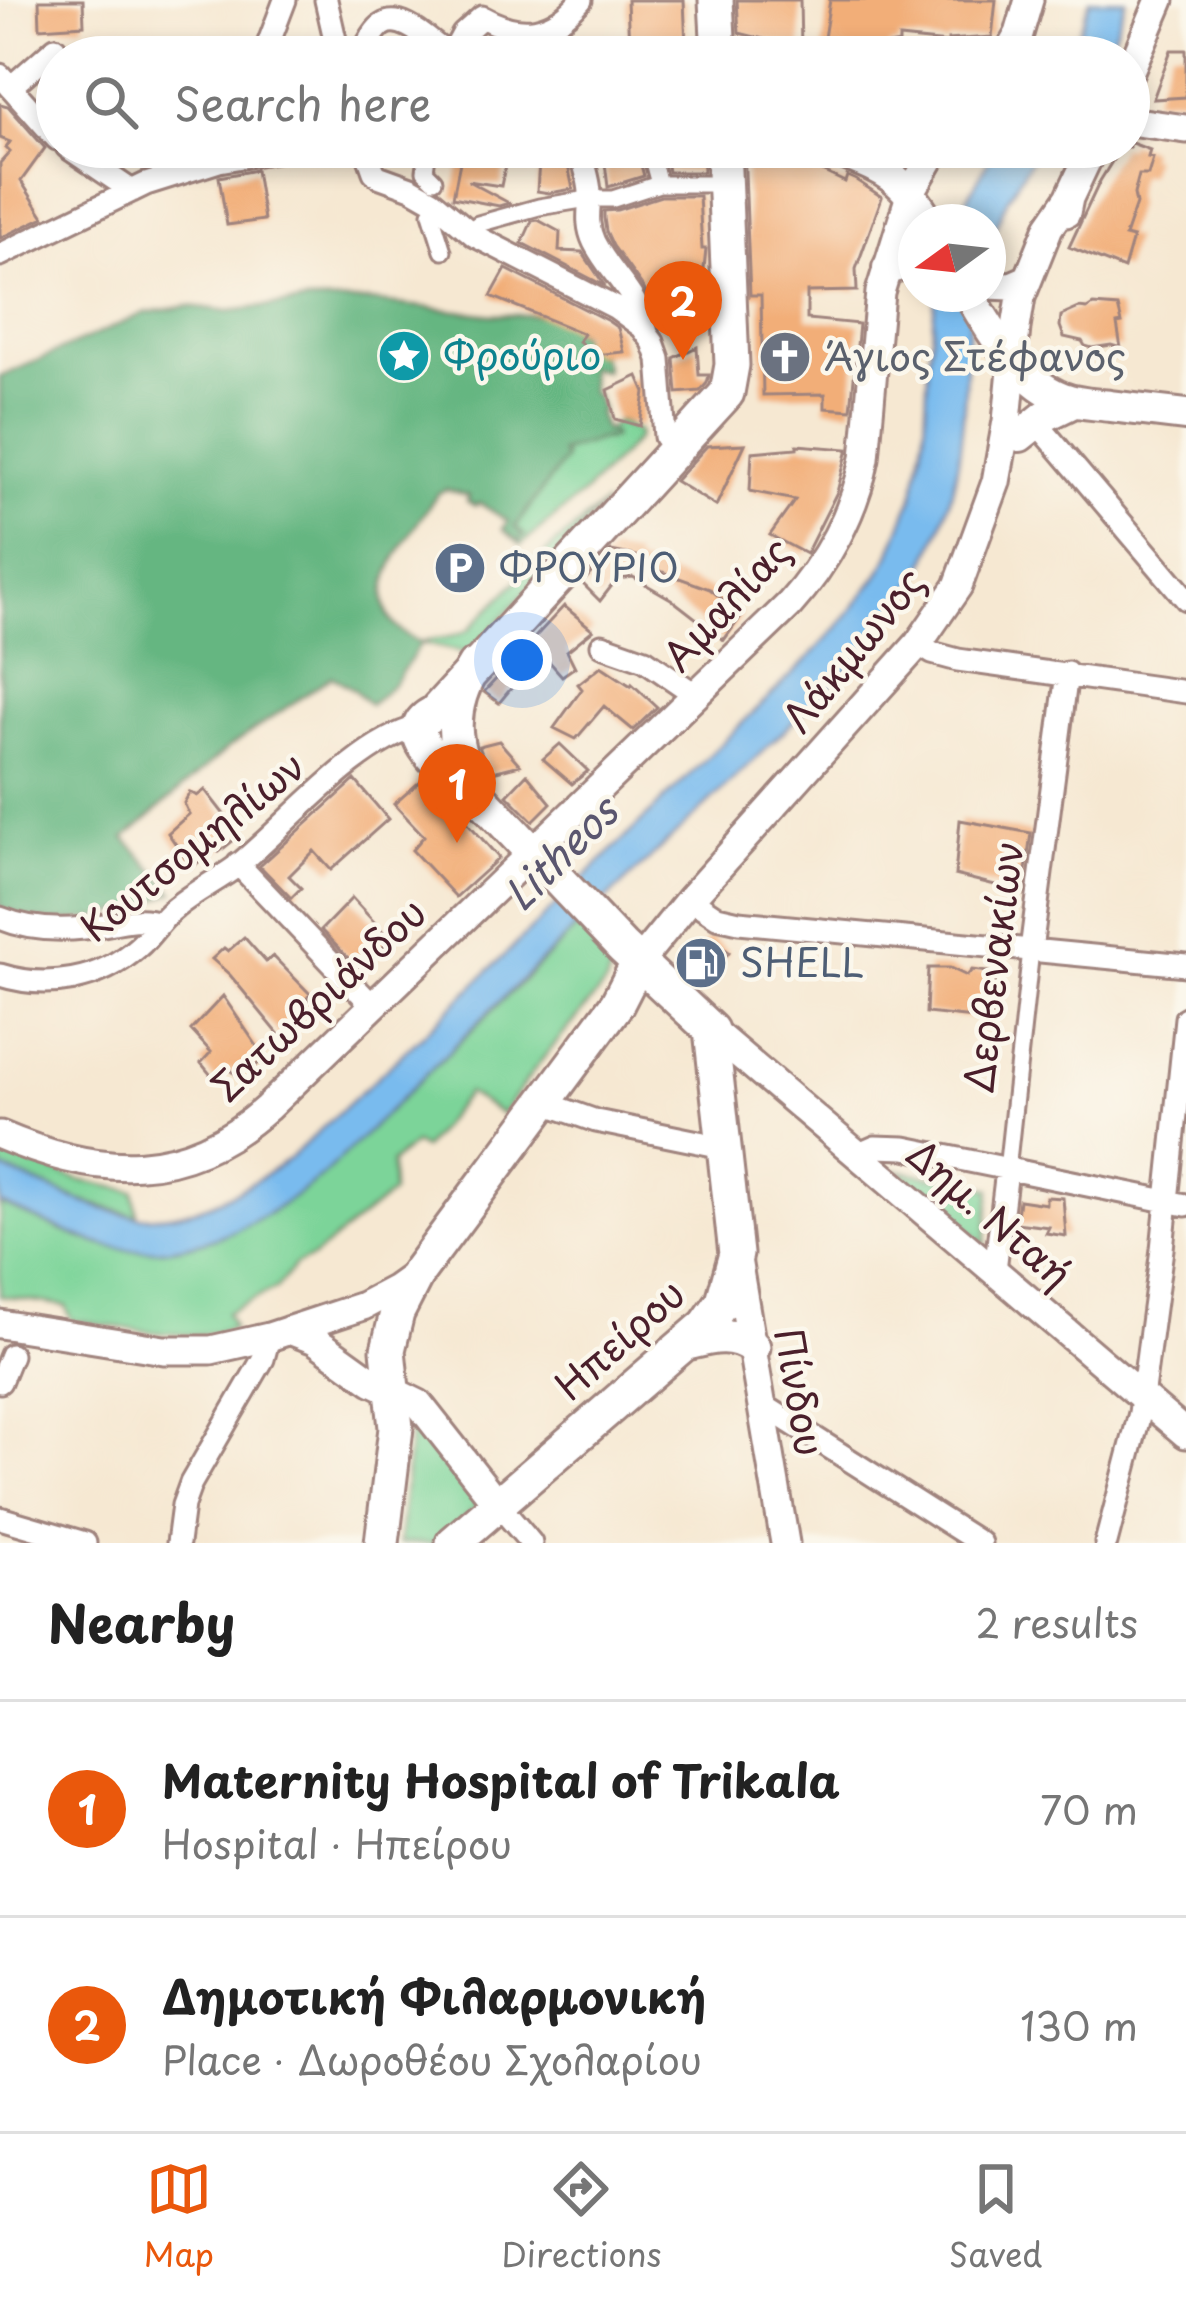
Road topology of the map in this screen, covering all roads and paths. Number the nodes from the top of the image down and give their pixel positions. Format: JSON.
{"nodes":[{"id":1,"x":285,"y":0,"type":"edge"},
{"id":2,"x":326,"y":0,"type":"edge"},
{"id":3,"x":581,"y":0,"type":"edge"},
{"id":4,"x":716,"y":0,"type":"edge"},
{"id":5,"x":1029,"y":0,"type":"edge"},
{"id":6,"x":1160,"y":0,"type":"edge"},
{"id":7,"x":482,"y":9,"type":"edge"},
{"id":8,"x":550,"y":27,"type":"junction"},
{"id":9,"x":271,"y":36,"type":"edge"},
{"id":10,"x":334,"y":36,"type":"edge"},
{"id":11,"x":374,"y":36,"type":"edge"},
{"id":12,"x":421,"y":36,"type":"edge"},
{"id":13,"x":462,"y":36,"type":"edge"},
{"id":14,"x":552,"y":36,"type":"edge"},
{"id":15,"x":718,"y":36,"type":"edge"},
{"id":16,"x":1018,"y":36,"type":"edge"},
{"id":17,"x":1145,"y":36,"type":"edge"},
{"id":18,"x":36,"y":60,"type":"edge"},
{"id":19,"x":6,"y":80,"type":"edge"},
{"id":20,"x":36,"y":115,"type":"edge"},
{"id":21,"x":1150,"y":124,"type":"edge"},
{"id":22,"x":1186,"y":129,"type":"edge"},
{"id":23,"x":99,"y":168,"type":"edge"},
{"id":24,"x":198,"y":168,"type":"edge"},
{"id":25,"x":373,"y":168,"type":"edge"},
{"id":26,"x":425,"y":168,"type":"edge"},
{"id":27,"x":584,"y":168,"type":"edge"},
{"id":28,"x":655,"y":168,"type":"edge"},
{"id":29,"x":724,"y":168,"type":"edge"},
{"id":30,"x":878,"y":168,"type":"edge"},
{"id":31,"x":934,"y":168,"type":"edge"},
{"id":32,"x":1084,"y":168,"type":"edge"},
{"id":33,"x":659,"y":184,"type":"junction"},
{"id":34,"x":725,"y":184,"type":"junction"},
{"id":35,"x":132,"y":190,"type":"junction"},
{"id":36,"x":432,"y":198,"type":"junction"},
{"id":37,"x":1070,"y":198,"type":"junction"},
{"id":38,"x":589,"y":199,"type":"junction"},
{"id":39,"x":921,"y":204,"type":"edge"},
{"id":40,"x":930,"y":204,"type":"edge"},
{"id":41,"x":469,"y":231,"type":"junction"},
{"id":42,"x":443,"y":251,"type":"dead end"},
{"id":43,"x":0,"y":255,"type":"edge"},
{"id":44,"x":898,"y":275,"type":"edge"},
{"id":45,"x":1006,"y":282,"type":"edge"},
{"id":46,"x":1006,"y":296,"type":"edge"},
{"id":47,"x":982,"y":312,"type":"edge"},
{"id":48,"x":1006,"y":312,"type":"edge"},
{"id":49,"x":647,"y":333,"type":"junction"},
{"id":50,"x":1010,"y":349,"type":"junction"},
{"id":51,"x":1074,"y":402,"type":"junction"},
{"id":52,"x":1186,"y":415,"type":"edge"},
{"id":53,"x":1028,"y":429,"type":"junction"},
{"id":54,"x":664,"y":437,"type":"dead end"},
{"id":55,"x":958,"y":586,"type":"junction"},
{"id":56,"x":1186,"y":599,"type":"edge"},
{"id":57,"x":918,"y":644,"type":"junction"},
{"id":58,"x":602,"y":645,"type":"dead end"},
{"id":59,"x":1067,"y":674,"type":"junction"},
{"id":60,"x":1186,"y":692,"type":"edge"},
{"id":61,"x":696,"y":694,"type":"junction"},
{"id":62,"x":438,"y":731,"type":"junction"},
{"id":63,"x":537,"y":859,"type":"junction"},
{"id":64,"x":238,"y":864,"type":"junction"},
{"id":65,"x":691,"y":899,"type":"junction"},
{"id":66,"x":0,"y":918,"type":"edge"},
{"id":67,"x":159,"y":923,"type":"junction"},
{"id":68,"x":1031,"y":950,"type":"junction"},
{"id":69,"x":630,"y":955,"type":"junction"},
{"id":70,"x":1186,"y":964,"type":"edge"},
{"id":71,"x":0,"y":975,"type":"edge"},
{"id":72,"x":371,"y":1005,"type":"junction"},
{"id":73,"x":1186,"y":1018,"type":"edge"},
{"id":74,"x":728,"y":1060,"type":"junction"},
{"id":75,"x":542,"y":1102,"type":"junction"},
{"id":76,"x":0,"y":1135,"type":"edge"},
{"id":77,"x":723,"y":1148,"type":"junction"},
{"id":78,"x":859,"y":1154,"type":"junction"},
{"id":79,"x":1007,"y":1170,"type":"junction"},
{"id":80,"x":1176,"y":1203,"type":"edge"},
{"id":81,"x":736,"y":1254,"type":"junction"},
{"id":82,"x":995,"y":1270,"type":"junction"},
{"id":83,"x":418,"y":1272,"type":"junction"},
{"id":84,"x":0,"y":1324,"type":"edge"},
{"id":85,"x":279,"y":1334,"type":"junction"},
{"id":86,"x":686,"y":1344,"type":"junction"},
{"id":87,"x":753,"y":1347,"type":"junction"},
{"id":88,"x":11,"y":1354,"type":"dead end"},
{"id":89,"x":0,"y":1382,"type":"edge"},
{"id":90,"x":392,"y":1391,"type":"junction"},
{"id":91,"x":1142,"y":1396,"type":"junction"},
{"id":92,"x":763,"y":1405,"type":"junction"},
{"id":93,"x":1186,"y":1434,"type":"edge"},
{"id":94,"x":497,"y":1504,"type":"junction"},
{"id":95,"x":0,"y":1518,"type":"edge"},
{"id":96,"x":85,"y":1543,"type":"edge"},
{"id":97,"x":178,"y":1543,"type":"edge"},
{"id":98,"x":382,"y":1543,"type":"edge"},
{"id":99,"x":453,"y":1543,"type":"edge"},
{"id":100,"x":531,"y":1543,"type":"edge"},
{"id":101,"x":784,"y":1543,"type":"edge"},
{"id":102,"x":980,"y":1543,"type":"edge"},
{"id":103,"x":1106,"y":1543,"type":"edge"}],
"edges":[{"from":1,"to":9,"type":"street"},
{"from":2,"to":10,"type":"street"},
{"from":3,"to":8,"type":"street"},
{"from":4,"to":15,"type":"main road"},
{"from":5,"to":16,"type":"street"},
{"from":6,"to":17,"type":"street"},
{"from":7,"to":8,"type":"street"},
{"from":7,"to":13,"type":"street"},
{"from":8,"to":14,"type":"street"},
{"from":11,"to":12,"type":"street"},
{"from":18,"to":19,"type":"street"},
{"from":19,"to":20,"type":"street"},
{"from":21,"to":22,"type":"street"},
{"from":23,"to":35,"type":"street"},
{"from":24,"to":35,"type":"street"},
{"from":25,"to":36,"type":"street"},
{"from":26,"to":36,"type":"street"},
{"from":27,"to":38,"type":"street"},
{"from":28,"to":33,"type":"street"},
{"from":29,"to":34,"type":"main road"},
{"from":30,"to":39,"type":"main road"},
{"from":31,"to":40,"type":"street","name":"Αμαλίας"},
{"from":32,"to":37,"type":"street"},
{"from":33,"to":34,"type":"street"},
{"from":33,"to":38,"type":"street"},
{"from":34,"to":62,"type":"main road"},
{"from":35,"to":43,"type":"street"},
{"from":36,"to":41,"type":"street"},
{"from":36,"to":42,"type":"street"},
{"from":37,"to":45,"type":"street","name":"Λάκμωνος"},
{"from":37,"to":50,"type":"street"},
{"from":38,"to":41,"type":"street"},
{"from":38,"to":49,"type":"street"},
{"from":41,"to":49,"type":"street"},
{"from":44,"to":61,"type":"street","name":"Αμαλίας"},
{"from":46,"to":50,"type":"street","name":"Λάκμωνος"},
{"from":47,"to":50,"type":"main road"},
{"from":48,"to":50,"type":"street"},
{"from":49,"to":54,"type":"street"},
{"from":50,"to":51,"type":"main road"},
{"from":50,"to":53,"type":"street"},
{"from":50,"to":55,"type":"street","name":"Λάκμωνος"},
{"from":51,"to":52,"type":"main road"},
{"from":51,"to":53,"type":"main road"},
{"from":53,"to":55,"type":"street"},
{"from":53,"to":56,"type":"street"},
{"from":55,"to":57,"type":"street","name":"Λάκμωνος"},
{"from":57,"to":59,"type":"street"},
{"from":57,"to":65,"type":"street","name":"Λάκμωνος"},
{"from":58,"to":61,"type":"street"},
{"from":59,"to":60,"type":"street"},
{"from":59,"to":68,"type":"street","name":"Δερβενακίων"},
{"from":61,"to":63,"type":"street","name":"Αμαλίας"},
{"from":62,"to":63,"type":"main road","name":"Ηπείρου"},
{"from":62,"to":64,"type":"street","name":"Κουτσομηλίων"},
{"from":63,"to":69,"type":"main road","name":"Ηπείρου"},
{"from":63,"to":72,"type":"street","name":"Σατωβριάνδου"},
{"from":64,"to":67,"type":"street","name":"Κουτσομηλίων"},
{"from":64,"to":72,"type":"street"},
{"from":65,"to":68,"type":"street"},
{"from":65,"to":69,"type":"street","name":"Λάκμωνος"},
{"from":66,"to":67,"type":"street"},
{"from":67,"to":71,"type":"street","name":"Κουτσομηλίων"},
{"from":68,"to":70,"type":"street"},
{"from":68,"to":79,"type":"street","name":"Δερβενακίων"},
{"from":69,"to":74,"type":"main road","name":"Ηπείρου"},
{"from":69,"to":75,"type":"main road"},
{"from":72,"to":76,"type":"street","name":"Σατωβριάνδου"},
{"from":73,"to":80,"type":"street"},
{"from":74,"to":77,"type":"main road","name":"Ηπείρου"},
{"from":74,"to":78,"type":"street","name":"Δημ. Νταή"},
{"from":75,"to":77,"type":"street"},
{"from":75,"to":83,"type":"main road"},
{"from":77,"to":81,"type":"main road","name":"Ηπείρου"},
{"from":78,"to":79,"type":"street"},
{"from":78,"to":82,"type":"street","name":"Δημ. Νταή"},
{"from":79,"to":80,"type":"street"},
{"from":79,"to":82,"type":"street","name":"Δερβενακίων"},
{"from":80,"to":91,"type":"street"},
{"from":81,"to":86,"type":"main road","name":"Ηπείρου"},
{"from":81,"to":87,"type":"street","name":"Πίνδου"},
{"from":82,"to":91,"type":"street","name":"Δημ. Νταή"},
{"from":83,"to":85,"type":"street"},
{"from":83,"to":90,"type":"main road"},
{"from":84,"to":85,"type":"street"},
{"from":85,"to":90,"type":"street"},
{"from":85,"to":97,"type":"street"},
{"from":86,"to":87,"type":"main road"},
{"from":86,"to":94,"type":"main road","name":"Ηπείρου"},
{"from":87,"to":92,"type":"street","name":"Πίνδου"},
{"from":88,"to":89,"type":"street"},
{"from":90,"to":94,"type":"street"},
{"from":90,"to":98,"type":"main road"},
{"from":91,"to":93,"type":"street","name":"Δημ. Νταή"},
{"from":91,"to":103,"type":"street"},
{"from":92,"to":101,"type":"street","name":"Πίνδου"},
{"from":92,"to":102,"type":"street"},
{"from":94,"to":99,"type":"main road","name":"Ηπείρου"},
{"from":94,"to":100,"type":"street"},
{"from":95,"to":96,"type":"street"}]}
